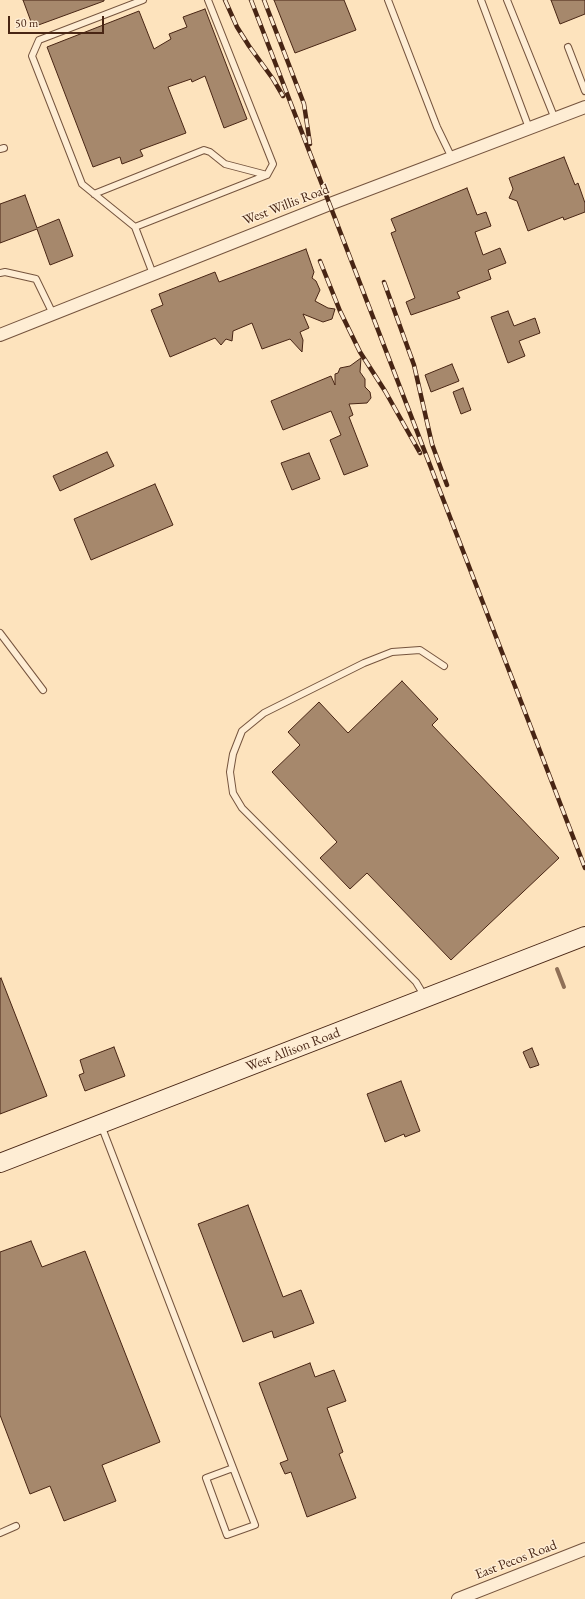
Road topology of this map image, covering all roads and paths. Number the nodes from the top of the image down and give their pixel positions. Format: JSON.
{"nodes":[{"id":1,"x":143,"y":0,"type":"edge"},
{"id":2,"x":208,"y":0,"type":"edge"},
{"id":3,"x":388,"y":0,"type":"edge"},
{"id":4,"x":481,"y":0,"type":"edge"},
{"id":5,"x":507,"y":0,"type":"edge"},
{"id":6,"x":568,"y":47,"type":"dead end"},
{"id":7,"x":585,"y":91,"type":"edge"},
{"id":8,"x":585,"y":107,"type":"edge"},
{"id":9,"x":555,"y":119,"type":"junction"},
{"id":10,"x":530,"y":128,"type":"junction"},
{"id":11,"x":452,"y":158,"type":"junction"},
{"id":12,"x":267,"y":175,"type":"junction"},
{"id":13,"x":94,"y":194,"type":"junction"},
{"id":14,"x":135,"y":227,"type":"junction"},
{"id":15,"x":0,"y":273,"type":"edge"},
{"id":16,"x":153,"y":274,"type":"junction"},
{"id":17,"x":53,"y":314,"type":"junction"},
{"id":18,"x":0,"y":335,"type":"edge"},
{"id":19,"x":0,"y":633,"type":"edge"},
{"id":20,"x":444,"y":666,"type":"dead end"},
{"id":21,"x":43,"y":690,"type":"dead end"},
{"id":22,"x":585,"y":936,"type":"edge"},
{"id":23,"x":426,"y":998,"type":"junction"},
{"id":24,"x":101,"y":1125,"type":"junction"},
{"id":25,"x":0,"y":1163,"type":"edge"},
{"id":26,"x":233,"y":1468,"type":"junction"},
{"id":27,"x":16,"y":1526,"type":"dead end"},
{"id":28,"x":0,"y":1533,"type":"edge"},
{"id":29,"x":585,"y":1549,"type":"edge"},
{"id":30,"x":458,"y":1599,"type":"edge"}],
"edges":[{"from":1,"to":13,"type":"lane"},
{"from":2,"to":12,"type":"lane"},
{"from":3,"to":11,"type":"lane"},
{"from":4,"to":10,"type":"lane"},
{"from":5,"to":9,"type":"lane"},
{"from":6,"to":7,"type":"lane"},
{"from":8,"to":9,"type":"street","name":"West Willis Road"},
{"from":9,"to":10,"type":"street","name":"West Willis Road"},
{"from":10,"to":11,"type":"street","name":"West Willis Road"},
{"from":11,"to":16,"type":"street","name":"West Willis Road"},
{"from":12,"to":13,"type":"lane"},
{"from":12,"to":14,"type":"lane"},
{"from":13,"to":14,"type":"lane"},
{"from":14,"to":16,"type":"lane"},
{"from":15,"to":17,"type":"lane"},
{"from":16,"to":17,"type":"street","name":"West Willis Road"},
{"from":17,"to":18,"type":"street","name":"West Willis Road"},
{"from":19,"to":21,"type":"lane"},
{"from":20,"to":23,"type":"lane"},
{"from":22,"to":23,"type":"street","name":"West Allison Road"},
{"from":23,"to":24,"type":"street","name":"West Allison Road"},
{"from":24,"to":25,"type":"street","name":"West Allison Road"},
{"from":24,"to":26,"type":"lane"},
{"from":26,"to":26,"type":"lane"},
{"from":27,"to":28,"type":"lane"},
{"from":29,"to":30,"type":"street","name":"East Pecos Road"}]}
